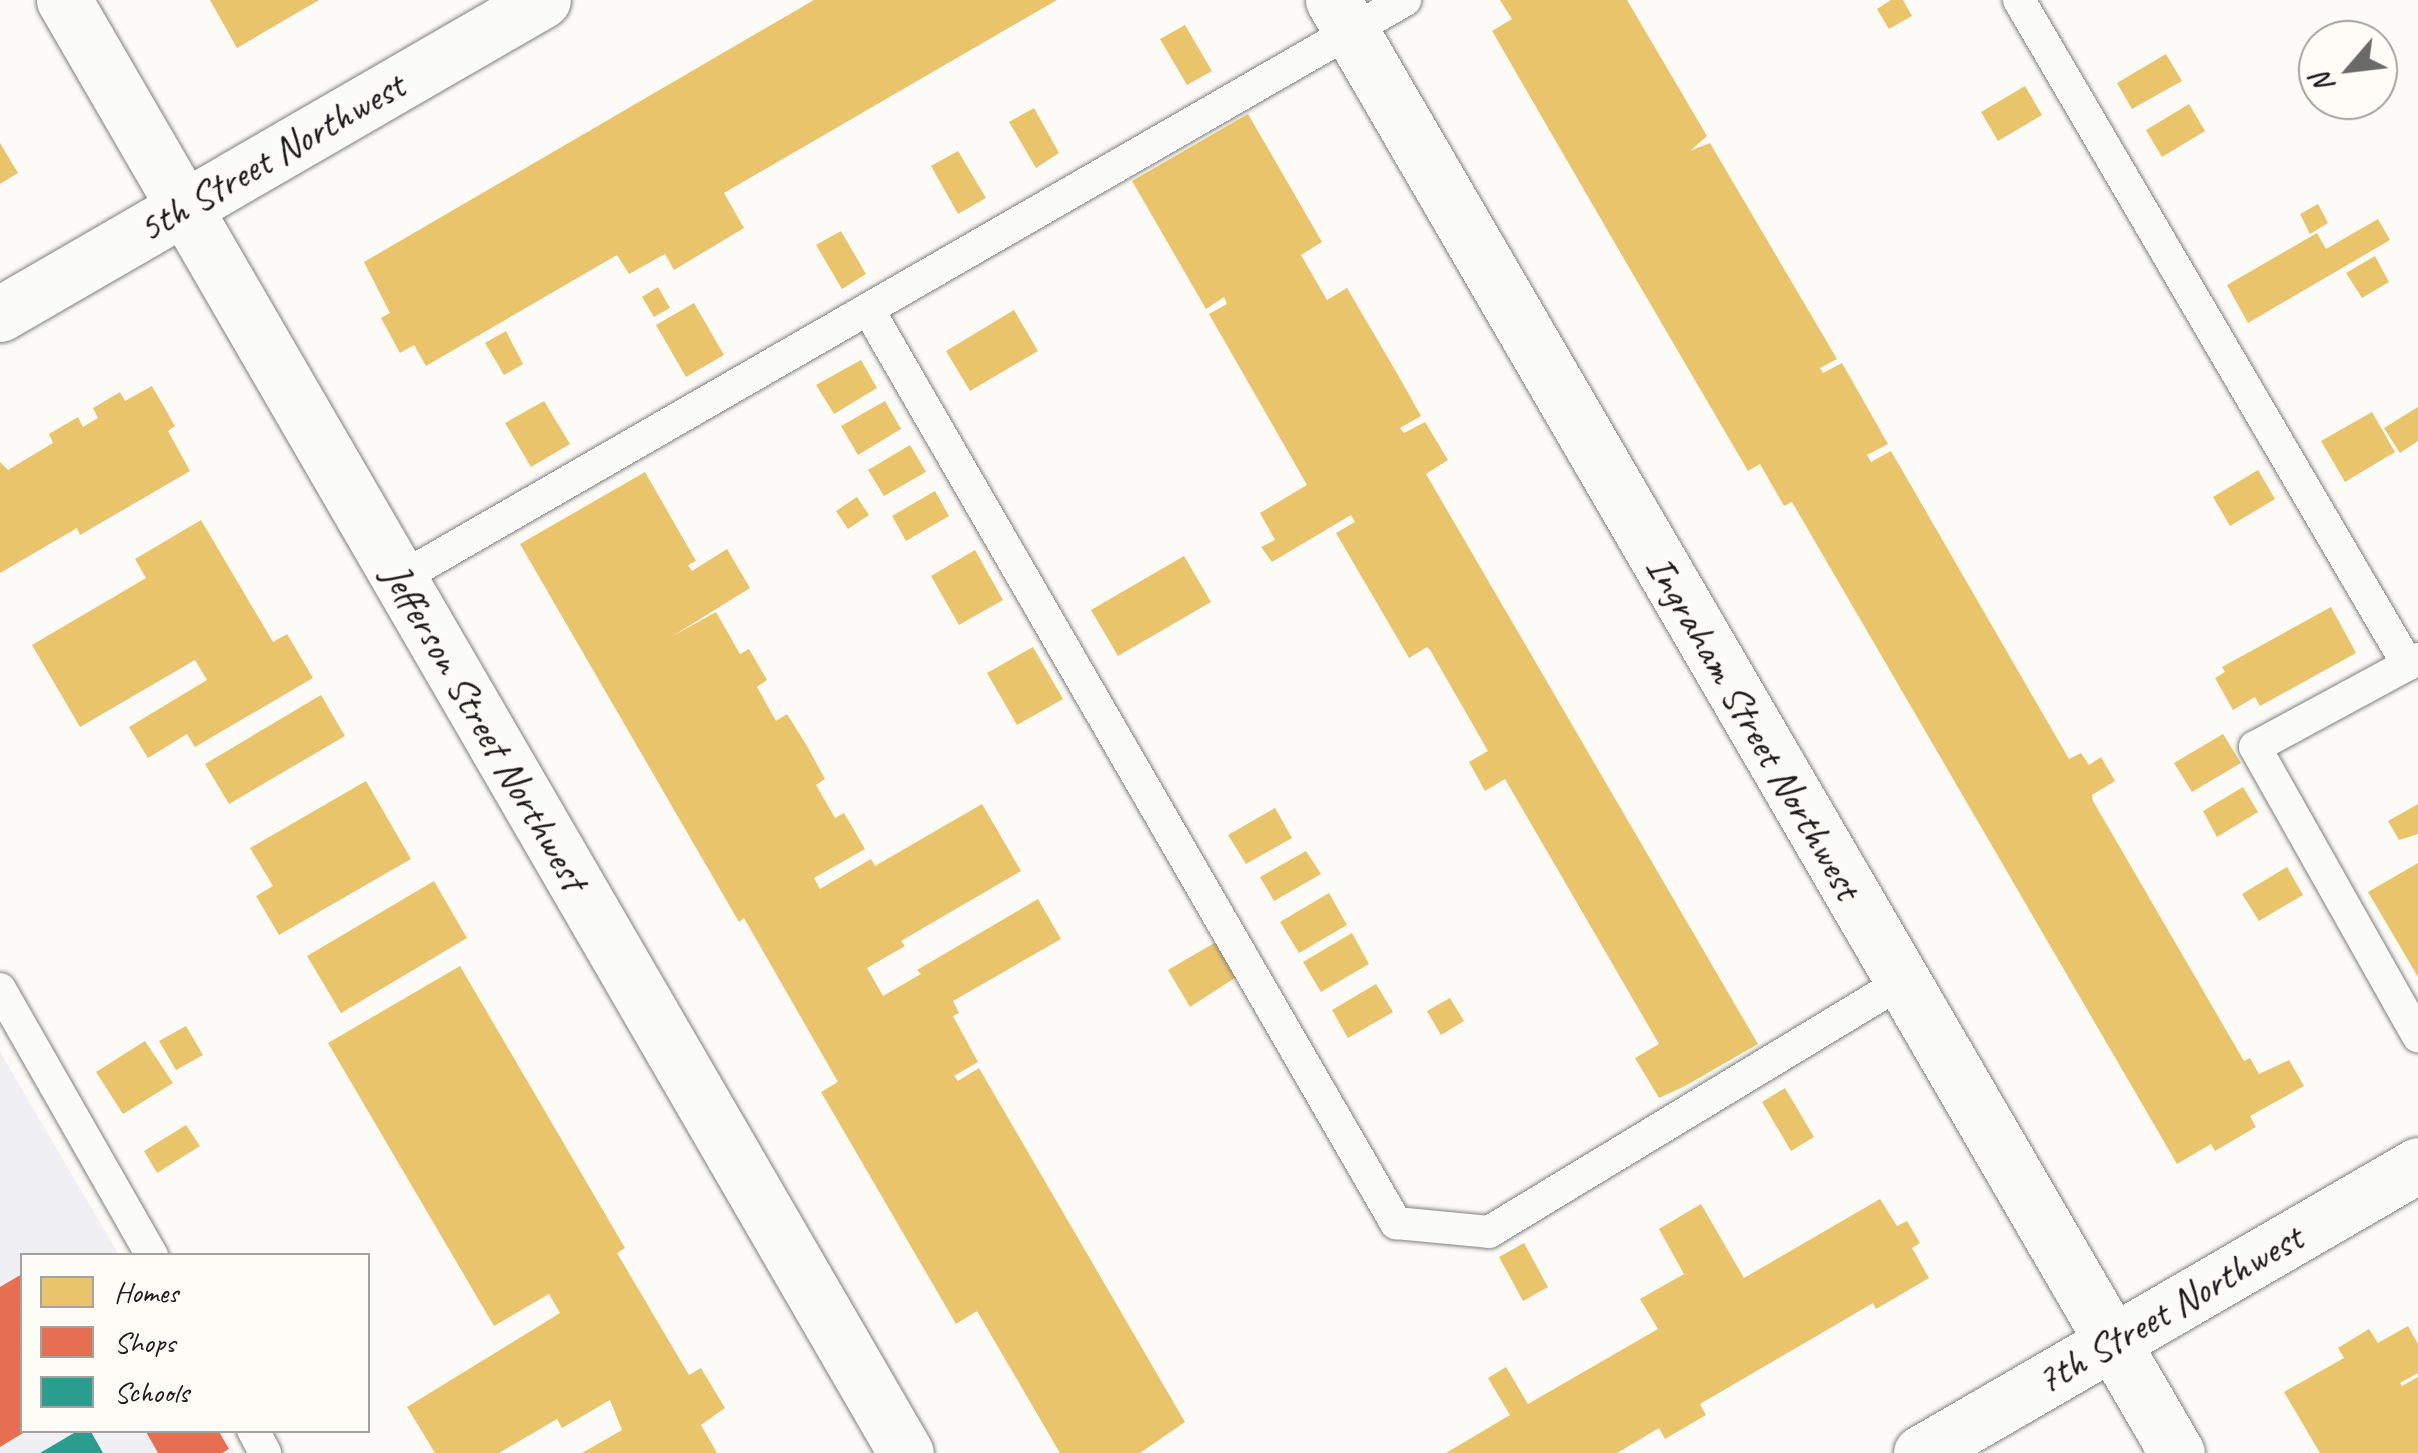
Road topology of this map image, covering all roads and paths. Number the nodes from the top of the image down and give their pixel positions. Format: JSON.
{"nodes":[{"id":1,"x":64,"y":0,"type":"edge"},
{"id":2,"x":543,"y":0,"type":"edge"},
{"id":3,"x":1405,"y":0,"type":"edge"},
{"id":4,"x":2019,"y":0,"type":"edge"},
{"id":5,"x":1342,"y":16,"type":"edge"},
{"id":6,"x":184,"y":208,"type":"junction"},
{"id":7,"x":868,"y":310,"type":"junction"},
{"id":8,"x":0,"y":314,"type":"edge"},
{"id":9,"x":399,"y":578,"type":"junction"},
{"id":10,"x":2413,"y":662,"type":"edge"},
{"id":11,"x":1903,"y":981,"type":"junction"},
{"id":12,"x":0,"y":989,"type":"edge"},
{"id":13,"x":2418,"y":1036,"type":"edge"},
{"id":14,"x":2418,"y":1165,"type":"edge"},
{"id":15,"x":150,"y":1253,"type":"edge"},
{"id":16,"x":2112,"y":1342,"type":"junction"},
{"id":17,"x":906,"y":1453,"type":"edge"},
{"id":18,"x":1921,"y":1453,"type":"edge"},
{"id":19,"x":2176,"y":1453,"type":"edge"}],
"edges":[{"from":1,"to":6,"type":"street","name":"Jefferson Street Northwest"},
{"from":2,"to":6,"type":"street","name":"5th Street Northwest"},
{"from":3,"to":5,"type":"lane"},
{"from":4,"to":10,"type":"lane"},
{"from":5,"to":7,"type":"lane"},
{"from":5,"to":11,"type":"street","name":"Ingraham Street Northwest"},
{"from":6,"to":8,"type":"street","name":"5th Street Northwest"},
{"from":6,"to":9,"type":"street","name":"Jefferson Street Northwest"},
{"from":7,"to":9,"type":"lane"},
{"from":7,"to":11,"type":"lane"},
{"from":9,"to":17,"type":"street","name":"Jefferson Street Northwest"},
{"from":10,"to":13,"type":"lane"},
{"from":11,"to":16,"type":"street","name":"Ingraham Street Northwest"},
{"from":12,"to":15,"type":"lane"},
{"from":14,"to":16,"type":"street","name":"7th Street Northwest"},
{"from":16,"to":18,"type":"street","name":"7th Street Northwest"},
{"from":16,"to":19,"type":"street","name":"Ingraham Street Northwest"}]}
